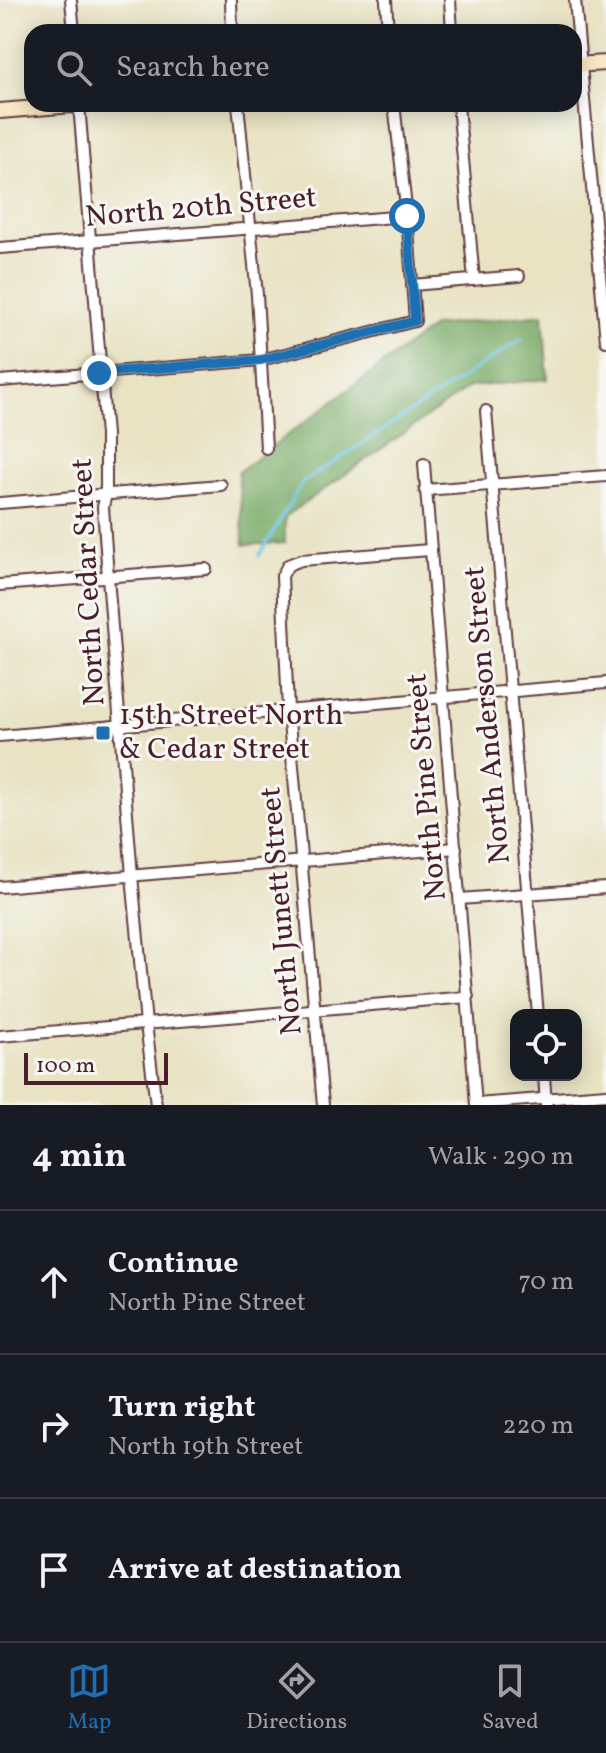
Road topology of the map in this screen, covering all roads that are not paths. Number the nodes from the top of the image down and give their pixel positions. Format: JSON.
{"nodes":[{"id":1,"x":71,"y":0,"type":"edge"},
{"id":2,"x":231,"y":0,"type":"edge"},
{"id":3,"x":386,"y":0,"type":"edge"},
{"id":4,"x":450,"y":0,"type":"edge"},
{"id":5,"x":575,"y":0,"type":"edge"},
{"id":6,"x":73,"y":24,"type":"edge"},
{"id":7,"x":232,"y":24,"type":"edge"},
{"id":8,"x":388,"y":24,"type":"edge"},
{"id":9,"x":452,"y":24,"type":"edge"},
{"id":10,"x":576,"y":24,"type":"edge"},
{"id":11,"x":606,"y":63,"type":"edge"},
{"id":12,"x":582,"y":65,"type":"edge"},
{"id":13,"x":582,"y":97,"type":"edge"},
{"id":14,"x":24,"y":109,"type":"edge"},
{"id":15,"x":0,"y":111,"type":"edge"},
{"id":16,"x":81,"y":112,"type":"edge"},
{"id":17,"x":239,"y":112,"type":"edge"},
{"id":18,"x":395,"y":112,"type":"edge"},
{"id":19,"x":459,"y":112,"type":"edge"},
{"id":20,"x":407,"y":216,"type":"junction"},
{"id":21,"x":250,"y":228,"type":"junction"},
{"id":22,"x":89,"y":241,"type":"junction"},
{"id":23,"x":0,"y":248,"type":"edge"},
{"id":24,"x":603,"y":268,"type":"edge"},
{"id":25,"x":519,"y":276,"type":"dead end"},
{"id":26,"x":474,"y":280,"type":"junction"},
{"id":27,"x":412,"y":285,"type":"junction"},
{"id":28,"x":606,"y":341,"type":"edge"},
{"id":29,"x":261,"y":360,"type":"junction"},
{"id":30,"x":99,"y":373,"type":"junction"},
{"id":31,"x":0,"y":381,"type":"edge"},
{"id":32,"x":486,"y":411,"type":"dead end"},
{"id":33,"x":266,"y":448,"type":"dead end"},
{"id":34,"x":424,"y":464,"type":"dead end"},
{"id":35,"x":606,"y":476,"type":"edge"},
{"id":36,"x":221,"y":485,"type":"dead end"},
{"id":37,"x":492,"y":485,"type":"junction"},
{"id":38,"x":425,"y":490,"type":"junction"},
{"id":39,"x":106,"y":494,"type":"junction"},
{"id":40,"x":0,"y":503,"type":"edge"},
{"id":41,"x":430,"y":550,"type":"junction"},
{"id":42,"x":206,"y":569,"type":"dead end"},
{"id":43,"x":108,"y":577,"type":"junction"},
{"id":44,"x":0,"y":585,"type":"edge"},
{"id":45,"x":606,"y":683,"type":"edge"},
{"id":46,"x":510,"y":692,"type":"junction"},
{"id":47,"x":444,"y":697,"type":"junction"},
{"id":48,"x":288,"y":710,"type":"junction"},
{"id":49,"x":120,"y":726,"type":"junction"},
{"id":50,"x":0,"y":736,"type":"edge"},
{"id":51,"x":456,"y":848,"type":"junction"},
{"id":52,"x":302,"y":861,"type":"junction"},
{"id":53,"x":132,"y":876,"type":"junction"},
{"id":54,"x":0,"y":887,"type":"edge"},
{"id":55,"x":606,"y":888,"type":"edge"},
{"id":56,"x":528,"y":894,"type":"junction"},
{"id":57,"x":460,"y":899,"type":"junction"},
{"id":58,"x":468,"y":997,"type":"junction"},
{"id":59,"x":538,"y":1009,"type":"edge"},
{"id":60,"x":315,"y":1010,"type":"junction"},
{"id":61,"x":146,"y":1024,"type":"junction"},
{"id":62,"x":0,"y":1036,"type":"edge"},
{"id":63,"x":544,"y":1081,"type":"edge"},
{"id":64,"x":606,"y":1094,"type":"edge"},
{"id":65,"x":546,"y":1102,"type":"edge"},
{"id":66,"x":476,"y":1104,"type":"edge"},
{"id":67,"x":156,"y":1105,"type":"edge"},
{"id":68,"x":323,"y":1105,"type":"edge"}],
"edges":[{"from":1,"to":6,"type":"street"},
{"from":2,"to":7,"type":"street"},
{"from":3,"to":8,"type":"street"},
{"from":4,"to":9,"type":"street"},
{"from":5,"to":10,"type":"street"},
{"from":11,"to":12,"type":"main road"},
{"from":13,"to":24,"type":"street"},
{"from":14,"to":15,"type":"main road"},
{"from":16,"to":22,"type":"street","name":"North Cedar Street"},
{"from":17,"to":21,"type":"street"},
{"from":18,"to":20,"type":"street"},
{"from":19,"to":26,"type":"street"},
{"from":20,"to":21,"type":"street","name":"North 20th Street"},
{"from":20,"to":27,"type":"street"},
{"from":21,"to":22,"type":"street","name":"North 20th Street"},
{"from":21,"to":29,"type":"street"},
{"from":22,"to":23,"type":"street","name":"North 20th Street"},
{"from":22,"to":30,"type":"street","name":"North Cedar Street"},
{"from":24,"to":28,"type":"street"},
{"from":25,"to":26,"type":"street"},
{"from":26,"to":27,"type":"street"},
{"from":27,"to":29,"type":"street"},
{"from":29,"to":30,"type":"street"},
{"from":29,"to":33,"type":"street"},
{"from":30,"to":31,"type":"street"},
{"from":30,"to":39,"type":"street","name":"North Cedar Street"},
{"from":32,"to":37,"type":"street","name":"North Anderson Street"},
{"from":34,"to":38,"type":"street","name":"North Pine Street"},
{"from":35,"to":37,"type":"street"},
{"from":36,"to":39,"type":"street"},
{"from":37,"to":38,"type":"street"},
{"from":37,"to":46,"type":"street","name":"North Anderson Street"},
{"from":38,"to":41,"type":"street","name":"North Pine Street"},
{"from":39,"to":40,"type":"street"},
{"from":39,"to":43,"type":"street","name":"North Cedar Street"},
{"from":41,"to":47,"type":"street","name":"North Pine Street"},
{"from":41,"to":48,"type":"street","name":"North Junett Street"},
{"from":42,"to":43,"type":"street"},
{"from":43,"to":44,"type":"street"},
{"from":43,"to":49,"type":"street","name":"North Cedar Street"},
{"from":45,"to":46,"type":"street"},
{"from":46,"to":47,"type":"street"},
{"from":46,"to":56,"type":"street","name":"North Anderson Street"},
{"from":47,"to":48,"type":"street"},
{"from":47,"to":51,"type":"street","name":"North Pine Street"},
{"from":48,"to":49,"type":"street"},
{"from":48,"to":52,"type":"street","name":"North Junett Street"},
{"from":49,"to":50,"type":"street"},
{"from":49,"to":53,"type":"street","name":"North Cedar Street"},
{"from":51,"to":52,"type":"street"},
{"from":51,"to":57,"type":"street","name":"North Pine Street"},
{"from":52,"to":53,"type":"street"},
{"from":52,"to":60,"type":"street","name":"North Junett Street"},
{"from":53,"to":54,"type":"street"},
{"from":53,"to":61,"type":"street","name":"North Cedar Street"},
{"from":55,"to":56,"type":"street"},
{"from":56,"to":57,"type":"street"},
{"from":56,"to":59,"type":"street","name":"North Anderson Street"},
{"from":57,"to":58,"type":"street","name":"North Pine Street"},
{"from":58,"to":60,"type":"street"},
{"from":58,"to":66,"type":"street","name":"North Pine Street"},
{"from":60,"to":61,"type":"street"},
{"from":60,"to":68,"type":"street","name":"North Junett Street"},
{"from":61,"to":62,"type":"street"},
{"from":61,"to":67,"type":"street","name":"North Cedar Street"},
{"from":63,"to":65,"type":"street"},
{"from":64,"to":65,"type":"street"},
{"from":65,"to":66,"type":"street"}]}
